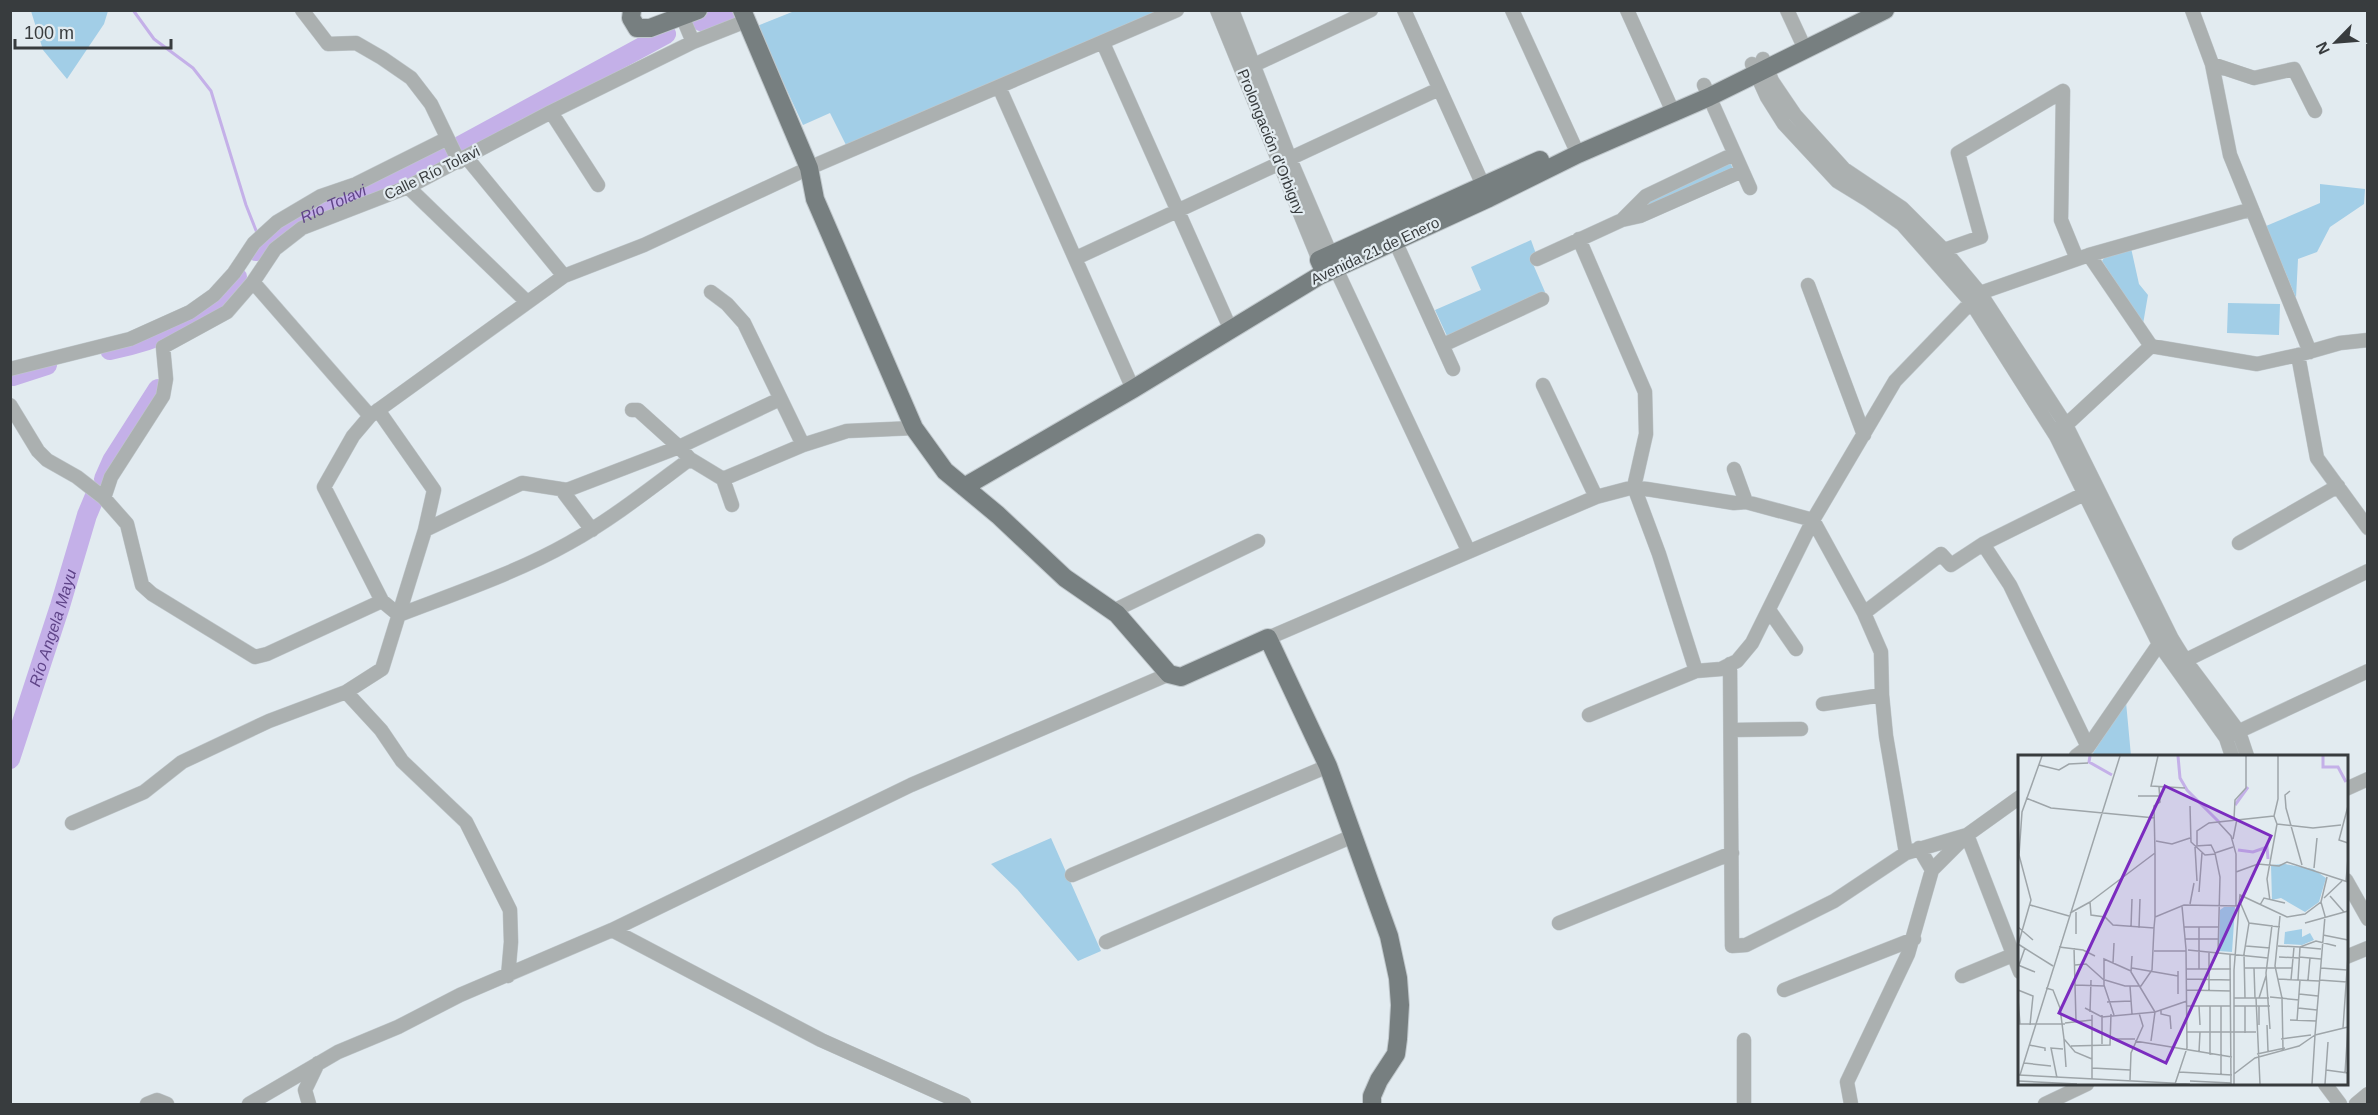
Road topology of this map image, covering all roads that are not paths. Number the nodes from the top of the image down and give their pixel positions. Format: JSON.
{"nodes":[{"id":1,"x":302,"y":10,"type":"edge"},
{"id":2,"x":1177,"y":10,"type":"edge"},
{"id":3,"x":1217,"y":10,"type":"edge"},
{"id":4,"x":1232,"y":10,"type":"edge"},
{"id":5,"x":1371,"y":10,"type":"edge"},
{"id":6,"x":1404,"y":10,"type":"edge"},
{"id":7,"x":1512,"y":10,"type":"edge"},
{"id":8,"x":1627,"y":10,"type":"edge"},
{"id":9,"x":1787,"y":10,"type":"edge"},
{"id":10,"x":1885,"y":10,"type":"edge"},
{"id":11,"x":2192,"y":10,"type":"edge"},
{"id":12,"x":691,"y":13,"type":"edge"},
{"id":13,"x":632,"y":14,"type":"edge"},
{"id":14,"x":744,"y":16,"type":"edge"},
{"id":15,"x":693,"y":42,"type":"junction"},
{"id":16,"x":1103,"y":42,"type":"junction"},
{"id":17,"x":1805,"y":49,"type":"junction"},
{"id":18,"x":2212,"y":64,"type":"junction"},
{"id":19,"x":1254,"y":65,"type":"junction"},
{"id":20,"x":1760,"y":66,"type":"junction"},
{"id":21,"x":999,"y":87,"type":"junction"},
{"id":22,"x":1440,"y":89,"type":"junction"},
{"id":23,"x":1706,"y":91,"type":"junction"},
{"id":24,"x":1671,"y":106,"type":"junction"},
{"id":25,"x":2315,"y":111,"type":"dead end"},
{"id":26,"x":551,"y":112,"type":"junction"},
{"id":27,"x":446,"y":139,"type":"junction"},
{"id":28,"x":1575,"y":149,"type":"junction"},
{"id":29,"x":1734,"y":154,"type":"junction"},
{"id":30,"x":462,"y":160,"type":"junction"},
{"id":31,"x":1284,"y":162,"type":"junction"},
{"id":32,"x":809,"y":168,"type":"junction"},
{"id":33,"x":1742,"y":171,"type":"junction"},
{"id":34,"x":598,"y":185,"type":"dead end"},
{"id":35,"x":408,"y":187,"type":"junction"},
{"id":36,"x":1750,"y":188,"type":"dead end"},
{"id":37,"x":1486,"y":192,"type":"junction"},
{"id":38,"x":2252,"y":209,"type":"junction"},
{"id":39,"x":1177,"y":212,"type":"junction"},
{"id":40,"x":1623,"y":220,"type":"junction"},
{"id":41,"x":1579,"y":239,"type":"junction"},
{"id":42,"x":1395,"y":241,"type":"junction"},
{"id":43,"x":1939,"y":254,"type":"junction"},
{"id":44,"x":2083,"y":257,"type":"junction"},
{"id":45,"x":1076,"y":258,"type":"junction"},
{"id":46,"x":1537,"y":259,"type":"dead end"},
{"id":47,"x":1328,"y":264,"type":"junction"},
{"id":48,"x":564,"y":276,"type":"junction"},
{"id":49,"x":253,"y":282,"type":"junction"},
{"id":50,"x":1808,"y":285,"type":"dead end"},
{"id":51,"x":711,"y":292,"type":"dead end"},
{"id":52,"x":1975,"y":297,"type":"junction"},
{"id":53,"x":1542,"y":299,"type":"dead end"},
{"id":54,"x":526,"y":301,"type":"junction"},
{"id":55,"x":1230,"y":328,"type":"junction"},
{"id":56,"x":2367,"y":340,"type":"edge"},
{"id":57,"x":1443,"y":345,"type":"junction"},
{"id":58,"x":2151,"y":345,"type":"junction"},
{"id":59,"x":2304,"y":353,"type":"junction"},
{"id":60,"x":10,"y":369,"type":"edge"},
{"id":61,"x":1453,"y":369,"type":"dead end"},
{"id":62,"x":1543,"y":385,"type":"dead end"},
{"id":63,"x":1133,"y":389,"type":"junction"},
{"id":64,"x":780,"y":399,"type":"junction"},
{"id":65,"x":10,"y":405,"type":"edge"},
{"id":66,"x":632,"y":410,"type":"dead end"},
{"id":67,"x":374,"y":413,"type":"junction"},
{"id":68,"x":914,"y":428,"type":"junction"},
{"id":69,"x":2059,"y":428,"type":"junction"},
{"id":70,"x":1864,"y":435,"type":"junction"},
{"id":71,"x":802,"y":445,"type":"junction"},
{"id":72,"x":679,"y":447,"type":"junction"},
{"id":73,"x":690,"y":459,"type":"junction"},
{"id":74,"x":1734,"y":469,"type":"dead end"},
{"id":75,"x":723,"y":479,"type":"junction"},
{"id":76,"x":2338,"y":486,"type":"junction"},
{"id":77,"x":964,"y":487,"type":"junction"},
{"id":78,"x":1634,"y":487,"type":"junction"},
{"id":79,"x":561,"y":489,"type":"junction"},
{"id":80,"x":2091,"y":491,"type":"junction"},
{"id":81,"x":1596,"y":497,"type":"junction"},
{"id":82,"x":104,"y":498,"type":"junction"},
{"id":83,"x":1746,"y":502,"type":"junction"},
{"id":84,"x":732,"y":505,"type":"dead end"},
{"id":85,"x":1813,"y":520,"type":"junction"},
{"id":86,"x":2367,"y":528,"type":"edge"},
{"id":87,"x":425,"y":530,"type":"junction"},
{"id":88,"x":592,"y":530,"type":"junction"},
{"id":89,"x":1258,"y":541,"type":"dead end"},
{"id":90,"x":2239,"y":543,"type":"dead end"},
{"id":91,"x":1983,"y":544,"type":"junction"},
{"id":92,"x":1468,"y":550,"type":"junction"},
{"id":93,"x":2367,"y":571,"type":"edge"},
{"id":94,"x":382,"y":601,"type":"junction"},
{"id":95,"x":1768,"y":610,"type":"junction"},
{"id":96,"x":1113,"y":611,"type":"junction"},
{"id":97,"x":1863,"y":613,"type":"junction"},
{"id":98,"x":399,"y":615,"type":"junction"},
{"id":99,"x":1268,"y":638,"type":"junction"},
{"id":100,"x":2165,"y":642,"type":"junction"},
{"id":101,"x":1796,"y":649,"type":"dead end"},
{"id":102,"x":2179,"y":663,"type":"junction"},
{"id":103,"x":1730,"y":664,"type":"junction"},
{"id":104,"x":1696,"y":671,"type":"junction"},
{"id":105,"x":2367,"y":671,"type":"edge"},
{"id":106,"x":1169,"y":674,"type":"junction"},
{"id":107,"x":346,"y":692,"type":"junction"},
{"id":108,"x":1882,"y":695,"type":"junction"},
{"id":109,"x":1823,"y":704,"type":"dead end"},
{"id":110,"x":1590,"y":716,"type":"dead end"},
{"id":111,"x":1801,"y":729,"type":"dead end"},
{"id":112,"x":1732,"y":730,"type":"junction"},
{"id":113,"x":2232,"y":735,"type":"junction"},
{"id":114,"x":2088,"y":747,"type":"junction"},
{"id":115,"x":2077,"y":755,"type":"edge"},
{"id":116,"x":2232,"y":755,"type":"edge"},
{"id":117,"x":2246,"y":755,"type":"edge"},
{"id":118,"x":1328,"y":766,"type":"junction"},
{"id":119,"x":2367,"y":779,"type":"edge"},
{"id":120,"x":2348,"y":788,"type":"edge"},
{"id":121,"x":2018,"y":798,"type":"edge"},
{"id":122,"x":72,"y":823,"type":"dead end"},
{"id":123,"x":1967,"y":835,"type":"junction"},
{"id":124,"x":1353,"y":836,"type":"junction"},
{"id":125,"x":1913,"y":851,"type":"junction"},
{"id":126,"x":1732,"y":852,"type":"junction"},
{"id":127,"x":1932,"y":870,"type":"junction"},
{"id":128,"x":1072,"y":875,"type":"dead end"},
{"id":129,"x":2348,"y":884,"type":"edge"},
{"id":130,"x":2367,"y":919,"type":"edge"},
{"id":131,"x":1559,"y":923,"type":"dead end"},
{"id":132,"x":612,"y":930,"type":"junction"},
{"id":133,"x":1914,"y":939,"type":"junction"},
{"id":134,"x":1106,"y":942,"type":"dead end"},
{"id":135,"x":2367,"y":948,"type":"edge"},
{"id":136,"x":2016,"y":953,"type":"edge"},
{"id":137,"x":2348,"y":956,"type":"edge"},
{"id":138,"x":508,"y":976,"type":"junction"},
{"id":139,"x":1962,"y":976,"type":"dead end"},
{"id":140,"x":1784,"y":990,"type":"dead end"},
{"id":141,"x":1744,"y":1040,"type":"dead end"},
{"id":142,"x":318,"y":1063,"type":"junction"},
{"id":143,"x":2326,"y":1085,"type":"edge"},
{"id":144,"x":2070,"y":1087,"type":"edge"},
{"id":145,"x":2367,"y":1094,"type":"edge"},
{"id":146,"x":147,"y":1104,"type":"edge"},
{"id":147,"x":166,"y":1104,"type":"edge"},
{"id":148,"x":249,"y":1104,"type":"edge"},
{"id":149,"x":309,"y":1104,"type":"edge"},
{"id":150,"x":964,"y":1104,"type":"edge"},
{"id":151,"x":1372,"y":1104,"type":"edge"},
{"id":152,"x":1744,"y":1104,"type":"edge"},
{"id":153,"x":1851,"y":1104,"type":"edge"},
{"id":154,"x":2045,"y":1104,"type":"edge"},
{"id":155,"x":2340,"y":1104,"type":"edge"},
{"id":156,"x":2356,"y":1104,"type":"edge"}],
"edges":[{"from":1,"to":27,"type":"street"},
{"from":2,"to":16,"type":"street"},
{"from":3,"to":31,"type":"street","name":"Prolongación d'Orbigny"},
{"from":4,"to":19,"type":"street","name":"Prolongación d'Orbigny"},
{"from":5,"to":19,"type":"street"},
{"from":6,"to":22,"type":"street"},
{"from":7,"to":28,"type":"street"},
{"from":8,"to":24,"type":"street"},
{"from":9,"to":17,"type":"street"},
{"from":10,"to":17,"type":"main road","name":"Avenida 21 de Enero"},
{"from":11,"to":18,"type":"street"},
{"from":12,"to":13,"type":"main road"},
{"from":12,"to":15,"type":"street"},
{"from":14,"to":15,"type":"street","name":"Calle Río Tolavi"},
{"from":14,"to":32,"type":"main road"},
{"from":15,"to":26,"type":"street","name":"Calle Río Tolavi"},
{"from":16,"to":21,"type":"street"},
{"from":16,"to":39,"type":"street"},
{"from":17,"to":20,"type":"main road","name":"Avenida 21 de Enero"},
{"from":18,"to":25,"type":"street"},
{"from":18,"to":38,"type":"street"},
{"from":19,"to":31,"type":"street","name":"Prolongación d'Orbigny"},
{"from":20,"to":23,"type":"main road","name":"Avenida 21 de Enero"},
{"from":20,"to":43,"type":"street"},
{"from":21,"to":32,"type":"street"},
{"from":21,"to":45,"type":"street"},
{"from":22,"to":31,"type":"street"},
{"from":22,"to":37,"type":"street"},
{"from":23,"to":24,"type":"main road","name":"Avenida 21 de Enero"},
{"from":23,"to":29,"type":"street"},
{"from":24,"to":28,"type":"main road","name":"Avenida 21 de Enero"},
{"from":26,"to":30,"type":"street","name":"Calle Río Tolavi"},
{"from":26,"to":34,"type":"street"},
{"from":27,"to":30,"type":"street"},
{"from":27,"to":60,"type":"street","name":"Calle Río Tolavi"},
{"from":28,"to":37,"type":"main road","name":"Avenida 21 de Enero"},
{"from":29,"to":33,"type":"street"},
{"from":29,"to":40,"type":"street"},
{"from":30,"to":35,"type":"street","name":"Calle Río Tolavi"},
{"from":30,"to":48,"type":"street"},
{"from":31,"to":39,"type":"street"},
{"from":31,"to":47,"type":"street","name":"Prolongación d'Orbigny"},
{"from":32,"to":48,"type":"street"},
{"from":32,"to":68,"type":"main road"},
{"from":33,"to":36,"type":"street"},
{"from":33,"to":40,"type":"street"},
{"from":35,"to":49,"type":"street","name":"Calle Río Tolavi"},
{"from":35,"to":54,"type":"street"},
{"from":37,"to":42,"type":"main road","name":"Avenida 21 de Enero"},
{"from":37,"to":47,"type":"main road","name":"Avenida 21 de Enero"},
{"from":38,"to":44,"type":"street"},
{"from":38,"to":59,"type":"street"},
{"from":39,"to":45,"type":"street"},
{"from":39,"to":55,"type":"street"},
{"from":40,"to":41,"type":"street"},
{"from":41,"to":46,"type":"street"},
{"from":41,"to":78,"type":"street"},
{"from":42,"to":47,"type":"main road","name":"Avenida 21 de Enero"},
{"from":42,"to":57,"type":"street"},
{"from":43,"to":44,"type":"street"},
{"from":43,"to":52,"type":"street"},
{"from":44,"to":52,"type":"street"},
{"from":44,"to":58,"type":"street"},
{"from":45,"to":63,"type":"street"},
{"from":47,"to":55,"type":"main road","name":"Avenida 21 de Enero"},
{"from":47,"to":92,"type":"street","name":"Prolongación d'Orbigny"},
{"from":48,"to":54,"type":"street"},
{"from":49,"to":67,"type":"street"},
{"from":49,"to":82,"type":"street","name":"Calle Río Tolavi"},
{"from":50,"to":70,"type":"street"},
{"from":51,"to":64,"type":"street"},
{"from":52,"to":69,"type":"street"},
{"from":52,"to":70,"type":"street"},
{"from":53,"to":57,"type":"street"},
{"from":54,"to":67,"type":"street"},
{"from":55,"to":63,"type":"main road","name":"Avenida 21 de Enero"},
{"from":56,"to":59,"type":"street"},
{"from":57,"to":61,"type":"street"},
{"from":58,"to":59,"type":"street"},
{"from":58,"to":69,"type":"street"},
{"from":59,"to":76,"type":"street"},
{"from":62,"to":81,"type":"street"},
{"from":63,"to":77,"type":"main road","name":"Avenida 21 de Enero"},
{"from":64,"to":71,"type":"street"},
{"from":64,"to":72,"type":"street"},
{"from":65,"to":82,"type":"street"},
{"from":66,"to":72,"type":"street"},
{"from":67,"to":87,"type":"street"},
{"from":67,"to":94,"type":"street"},
{"from":68,"to":71,"type":"street"},
{"from":68,"to":77,"type":"main road"},
{"from":69,"to":80,"type":"street"},
{"from":70,"to":85,"type":"street"},
{"from":71,"to":75,"type":"street"},
{"from":72,"to":73,"type":"street"},
{"from":72,"to":79,"type":"street"},
{"from":73,"to":75,"type":"street"},
{"from":73,"to":88,"type":"street"},
{"from":74,"to":83,"type":"street"},
{"from":75,"to":84,"type":"street"},
{"from":76,"to":86,"type":"street"},
{"from":76,"to":90,"type":"street"},
{"from":77,"to":96,"type":"main road"},
{"from":78,"to":81,"type":"street"},
{"from":78,"to":83,"type":"street"},
{"from":78,"to":104,"type":"street"},
{"from":79,"to":87,"type":"street"},
{"from":79,"to":88,"type":"street"},
{"from":80,"to":91,"type":"street"},
{"from":80,"to":100,"type":"street"},
{"from":81,"to":92,"type":"street"},
{"from":82,"to":94,"type":"street"},
{"from":83,"to":85,"type":"street"},
{"from":85,"to":95,"type":"street"},
{"from":85,"to":97,"type":"street"},
{"from":87,"to":98,"type":"street"},
{"from":88,"to":98,"type":"street"},
{"from":89,"to":96,"type":"street"},
{"from":91,"to":97,"type":"street"},
{"from":91,"to":114,"type":"street"},
{"from":92,"to":99,"type":"street"},
{"from":93,"to":102,"type":"street"},
{"from":94,"to":98,"type":"street"},
{"from":95,"to":101,"type":"street"},
{"from":95,"to":103,"type":"street"},
{"from":96,"to":106,"type":"main road"},
{"from":97,"to":108,"type":"street"},
{"from":98,"to":107,"type":"street"},
{"from":99,"to":106,"type":"main road"},
{"from":99,"to":118,"type":"main road"},
{"from":100,"to":102,"type":"street"},
{"from":100,"to":114,"type":"street"},
{"from":102,"to":113,"type":"street"},
{"from":103,"to":104,"type":"street"},
{"from":103,"to":112,"type":"street"},
{"from":104,"to":110,"type":"street"},
{"from":105,"to":113,"type":"street"},
{"from":106,"to":132,"type":"street"},
{"from":107,"to":122,"type":"street"},
{"from":107,"to":138,"type":"street"},
{"from":108,"to":109,"type":"street"},
{"from":108,"to":125,"type":"street"},
{"from":111,"to":112,"type":"street"},
{"from":112,"to":126,"type":"street"},
{"from":113,"to":116,"type":"street"},
{"from":113,"to":117,"type":"street"},
{"from":114,"to":115,"type":"street"},
{"from":118,"to":124,"type":"main road"},
{"from":118,"to":128,"type":"street"},
{"from":119,"to":120,"type":"street"},
{"from":121,"to":123,"type":"street"},
{"from":123,"to":125,"type":"street"},
{"from":123,"to":127,"type":"street"},
{"from":123,"to":136,"type":"street"},
{"from":124,"to":134,"type":"street"},
{"from":124,"to":151,"type":"main road"},
{"from":125,"to":126,"type":"street"},
{"from":125,"to":127,"type":"street"},
{"from":126,"to":131,"type":"street"},
{"from":127,"to":133,"type":"street"},
{"from":129,"to":130,"type":"street"},
{"from":132,"to":138,"type":"street"},
{"from":132,"to":150,"type":"street"},
{"from":133,"to":140,"type":"street"},
{"from":133,"to":153,"type":"street"},
{"from":135,"to":137,"type":"street"},
{"from":136,"to":139,"type":"street"},
{"from":138,"to":142,"type":"street"},
{"from":141,"to":152,"type":"street"},
{"from":142,"to":148,"type":"street"},
{"from":142,"to":149,"type":"street"},
{"from":143,"to":155,"type":"street"},
{"from":144,"to":154,"type":"street"},
{"from":145,"to":156,"type":"street"},
{"from":146,"to":147,"type":"street"}]}
